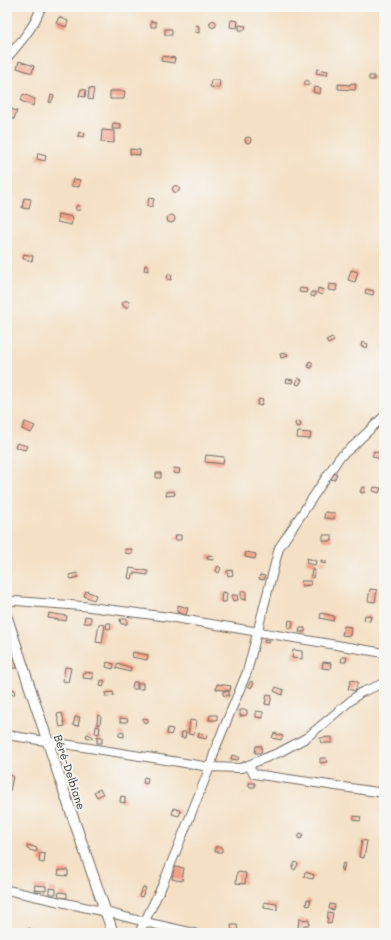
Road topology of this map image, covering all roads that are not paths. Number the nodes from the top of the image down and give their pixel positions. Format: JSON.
{"nodes":[{"id":1,"x":42,"y":7,"type":"edge"},
{"id":2,"x":7,"y":58,"type":"edge"},
{"id":3,"x":384,"y":416,"type":"edge"},
{"id":4,"x":7,"y":601,"type":"edge"},
{"id":5,"x":7,"y":618,"type":"edge"},
{"id":6,"x":258,"y":631,"type":"junction"},
{"id":7,"x":384,"y":653,"type":"edge"},
{"id":8,"x":384,"y":683,"type":"edge"},
{"id":9,"x":7,"y":735,"type":"edge"},
{"id":10,"x":48,"y":742,"type":"junction"},
{"id":11,"x":248,"y":765,"type":"junction"},
{"id":12,"x":210,"y":768,"type":"junction"},
{"id":13,"x":384,"y":793,"type":"edge"},
{"id":14,"x":7,"y":890,"type":"edge"},
{"id":15,"x":106,"y":912,"type":"junction"},
{"id":16,"x":145,"y":922,"type":"junction"},
{"id":17,"x":113,"y":933,"type":"edge"},
{"id":18,"x":139,"y":933,"type":"edge"},
{"id":19,"x":194,"y":933,"type":"edge"}],
"edges":[{"from":1,"to":2,"type":"street"},
{"from":3,"to":6,"type":"street"},
{"from":4,"to":6,"type":"street"},
{"from":5,"to":10,"type":"street","name":"Béré-Delbiane"},
{"from":6,"to":7,"type":"street"},
{"from":6,"to":12,"type":"street"},
{"from":8,"to":11,"type":"street"},
{"from":9,"to":10,"type":"street"},
{"from":10,"to":12,"type":"street"},
{"from":10,"to":15,"type":"street","name":"Béré-Delbiane"},
{"from":11,"to":12,"type":"street"},
{"from":11,"to":13,"type":"street"},
{"from":12,"to":16,"type":"street"},
{"from":14,"to":15,"type":"street"},
{"from":15,"to":16,"type":"street"},
{"from":15,"to":17,"type":"street","name":"Béré-Delbiane"},
{"from":16,"to":18,"type":"street"},
{"from":16,"to":19,"type":"street"}]}
